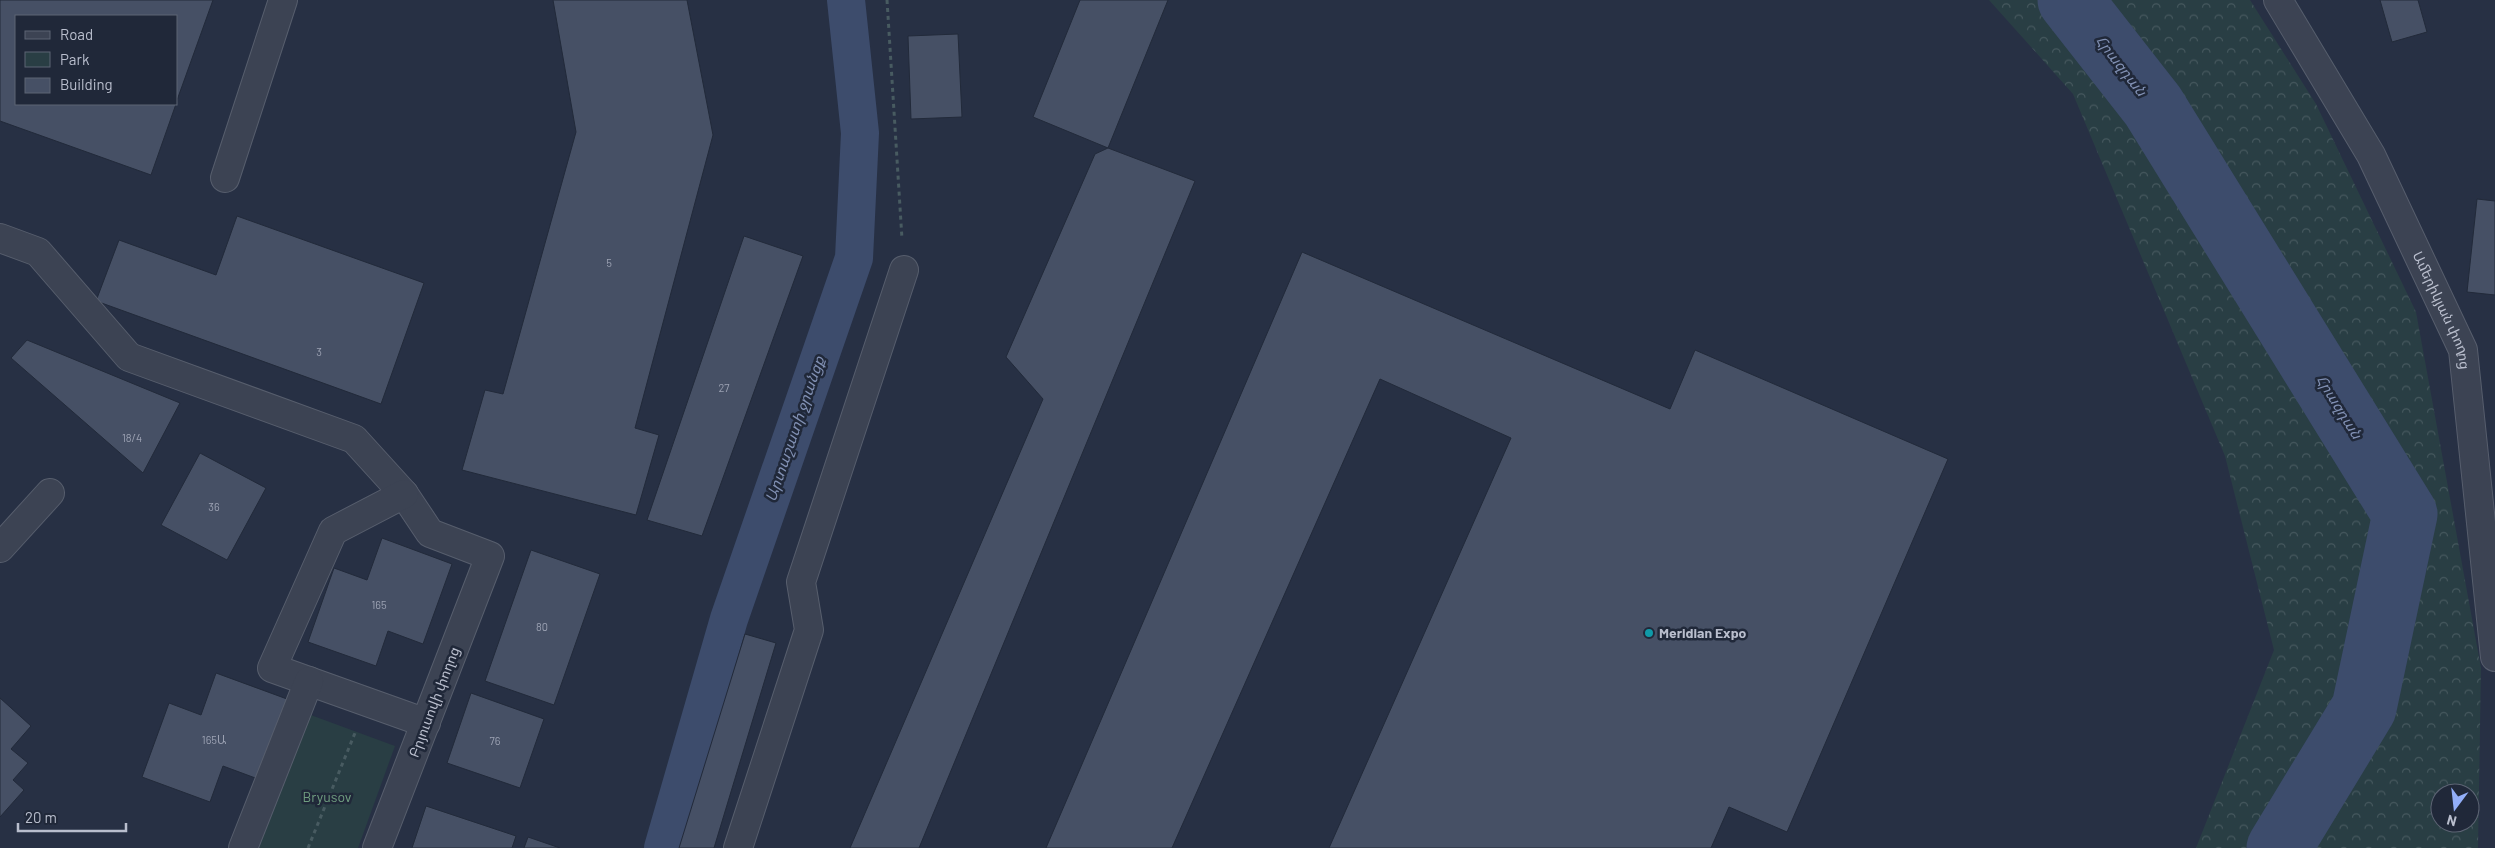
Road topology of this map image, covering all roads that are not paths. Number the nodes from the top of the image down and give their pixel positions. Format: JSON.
{"nodes":[{"id":1,"x":283,"y":0,"type":"edge"},
{"id":2,"x":2278,"y":0,"type":"edge"},
{"id":3,"x":225,"y":178,"type":"dead end"},
{"id":4,"x":0,"y":238,"type":"edge"},
{"id":5,"x":904,"y":270,"type":"road end"},
{"id":6,"x":50,"y":493,"type":"dead end"},
{"id":7,"x":404,"y":494,"type":"junction"},
{"id":8,"x":0,"y":548,"type":"edge"},
{"id":9,"x":2495,"y":657,"type":"edge"},
{"id":10,"x":309,"y":681,"type":"junction"},
{"id":11,"x":426,"y":723,"type":"junction"},
{"id":12,"x":243,"y":848,"type":"edge"},
{"id":13,"x":377,"y":848,"type":"edge"},
{"id":14,"x":738,"y":848,"type":"edge"}],
"edges":[{"from":1,"to":3,"type":"street"},
{"from":2,"to":9,"type":"street","name":"Ամերիկյան փողոց"},
{"from":4,"to":7,"type":"street"},
{"from":5,"to":14,"type":"street"},
{"from":6,"to":8,"type":"street"},
{"from":7,"to":10,"type":"street"},
{"from":7,"to":11,"type":"street","name":"Բրյուսովի փողոց"},
{"from":10,"to":11,"type":"street"},
{"from":10,"to":12,"type":"street"},
{"from":11,"to":13,"type":"street","name":"Բրյուսովի փողոց"}]}
